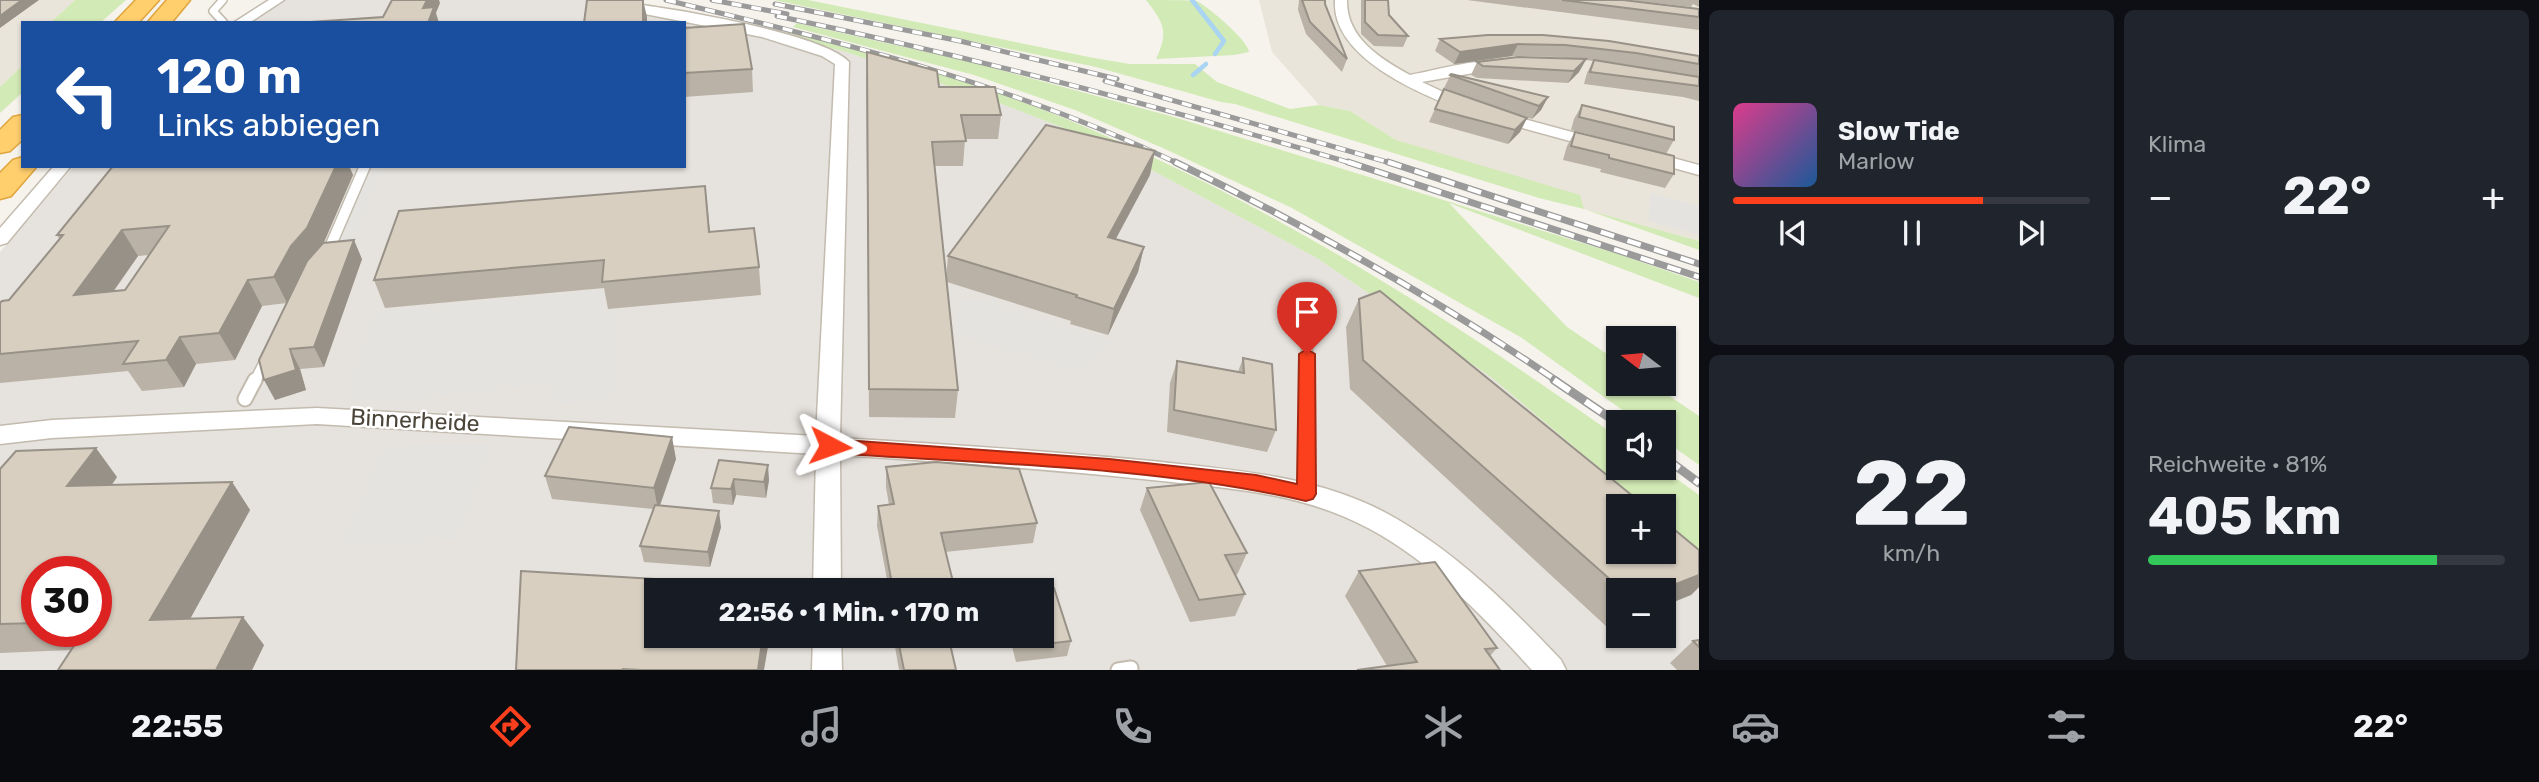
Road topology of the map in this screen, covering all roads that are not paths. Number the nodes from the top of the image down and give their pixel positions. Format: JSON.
{"nodes":[{"id":1,"x":148,"y":0,"type":"edge"},
{"id":2,"x":179,"y":0,"type":"edge"},
{"id":3,"x":223,"y":0,"type":"edge"},
{"id":4,"x":278,"y":0,"type":"edge"},
{"id":5,"x":594,"y":0,"type":"edge"},
{"id":6,"x":1341,"y":0,"type":"edge"},
{"id":7,"x":127,"y":21,"type":"edge"},
{"id":8,"x":160,"y":21,"type":"edge"},
{"id":9,"x":222,"y":21,"type":"edge"},
{"id":10,"x":242,"y":21,"type":"edge"},
{"id":11,"x":1514,"y":64,"type":"edge"},
{"id":12,"x":1408,"y":80,"type":"junction"},
{"id":13,"x":21,"y":125,"type":"edge"},
{"id":14,"x":0,"y":145,"type":"edge"},
{"id":15,"x":21,"y":168,"type":"edge"},
{"id":16,"x":61,"y":168,"type":"edge"},
{"id":17,"x":364,"y":168,"type":"edge"},
{"id":18,"x":1699,"y":170,"type":"edge"},
{"id":19,"x":0,"y":190,"type":"edge"},
{"id":20,"x":0,"y":239,"type":"edge"},
{"id":21,"x":318,"y":267,"type":"edge"},
{"id":22,"x":1307,"y":326,"type":"dead end"},
{"id":23,"x":271,"y":350,"type":"edge"},
{"id":24,"x":245,"y":399,"type":"dead end"},
{"id":25,"x":0,"y":435,"type":"edge"},
{"id":26,"x":829,"y":458,"type":"junction"},
{"id":27,"x":1306,"y":494,"type":"junction"},
{"id":28,"x":827,"y":578,"type":"edge"},
{"id":29,"x":827,"y":648,"type":"edge"},
{"id":30,"x":827,"y":670,"type":"edge"},
{"id":31,"x":1551,"y":670,"type":"edge"}],
"edges":[{"from":1,"to":7,"type":"highway"},
{"from":2,"to":8,"type":"highway"},
{"from":3,"to":9,"type":"lane"},
{"from":4,"to":10,"type":"street"},
{"from":5,"to":26,"type":"street"},
{"from":6,"to":12,"type":"street"},
{"from":11,"to":12,"type":"street"},
{"from":12,"to":18,"type":"street"},
{"from":13,"to":14,"type":"highway"},
{"from":15,"to":19,"type":"highway"},
{"from":16,"to":20,"type":"street"},
{"from":17,"to":21,"type":"lane"},
{"from":22,"to":27,"type":"lane"},
{"from":23,"to":24,"type":"lane"},
{"from":25,"to":26,"type":"street","name":"Binnerheide"},
{"from":26,"to":27,"type":"street","name":"Binnerheide"},
{"from":26,"to":28,"type":"street"},
{"from":27,"to":31,"type":"street","name":"Binnerheide"},
{"from":29,"to":30,"type":"street"}]}
